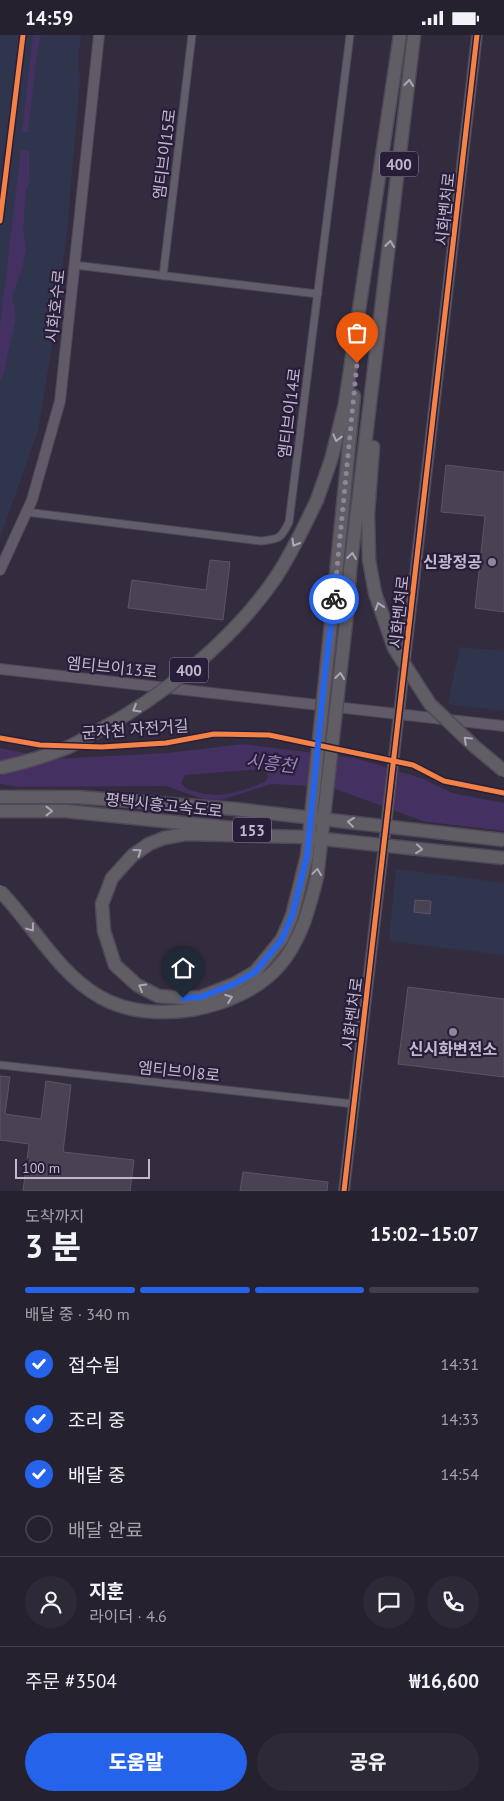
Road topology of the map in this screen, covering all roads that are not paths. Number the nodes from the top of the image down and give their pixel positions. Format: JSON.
{"nodes":[{"id":1,"x":99,"y":35,"type":"edge"},
{"id":2,"x":192,"y":35,"type":"edge"},
{"id":3,"x":350,"y":35,"type":"edge"},
{"id":4,"x":400,"y":35,"type":"edge"},
{"id":5,"x":414,"y":35,"type":"edge"},
{"id":6,"x":477,"y":35,"type":"edge"},
{"id":7,"x":383,"y":148,"type":"junction"},
{"id":8,"x":74,"y":265,"type":"junction"},
{"id":9,"x":163,"y":276,"type":"junction"},
{"id":10,"x":384,"y":292,"type":"junction"},
{"id":11,"x":318,"y":294,"type":"junction"},
{"id":12,"x":26,"y":512,"type":"junction"},
{"id":13,"x":0,"y":570,"type":"edge"},
{"id":14,"x":0,"y":669,"type":"edge"},
{"id":15,"x":400,"y":714,"type":"junction"},
{"id":16,"x":504,"y":726,"type":"edge"},
{"id":17,"x":0,"y":768,"type":"edge"},
{"id":18,"x":504,"y":771,"type":"edge"},
{"id":19,"x":0,"y":797,"type":"edge"},
{"id":20,"x":0,"y":811,"type":"edge"},
{"id":21,"x":305,"y":837,"type":"junction"},
{"id":22,"x":504,"y":840,"type":"edge"},
{"id":23,"x":504,"y":858,"type":"edge"},
{"id":24,"x":0,"y":891,"type":"edge"},
{"id":25,"x":0,"y":1065,"type":"edge"},
{"id":26,"x":354,"y":1104,"type":"junction"},
{"id":27,"x":344,"y":1191,"type":"edge"}],
"edges":[{"from":1,"to":8,"type":"street","name":"시화호수로"},
{"from":2,"to":9,"type":"street","name":"엠티브이15로"},
{"from":3,"to":11,"type":"street","name":"엠티브이14로"},
{"from":4,"to":7,"type":"highway","number":"400"},
{"from":10,"to":5,"type":"highway","number":"400","one_way":true},
{"from":6,"to":15,"type":"street","name":"시화벤처로"},
{"from":7,"to":17,"type":"highway","number":"400","one_way":true,"bridge":true},
{"from":7,"to":21,"type":"highway","one_way":true,"bridge":true},
{"from":8,"to":9,"type":"street"},
{"from":8,"to":12,"type":"street","name":"시화호수로"},
{"from":9,"to":11,"type":"street"},
{"from":18,"to":10,"type":"highway","one_way":true,"bridge":true},
{"from":24,"to":10,"type":"highway","number":"400","one_way":true,"bridge":true},
{"from":11,"to":12,"type":"street","name":"엠티브이14로"},
{"from":12,"to":13,"type":"street","name":"시화호수로"},
{"from":14,"to":15,"type":"street","name":"엠티브이13로"},
{"from":15,"to":16,"type":"street","name":"엠티브이13로"},
{"from":15,"to":26,"type":"street","name":"시화벤처로"},
{"from":22,"to":19,"type":"highway","name":"평택시흥고속도로","number":"153","one_way":true,"bridge":true},
{"from":20,"to":21,"type":"highway","name":"평택시흥고속도로","number":"153","one_way":true,"bridge":true},
{"from":21,"to":23,"type":"highway","name":"평택시흥고속도로","number":"153","one_way":true,"bridge":true},
{"from":25,"to":26,"type":"street","name":"엠티브이8로"},
{"from":26,"to":27,"type":"street","name":"시화벤처로"}]}
